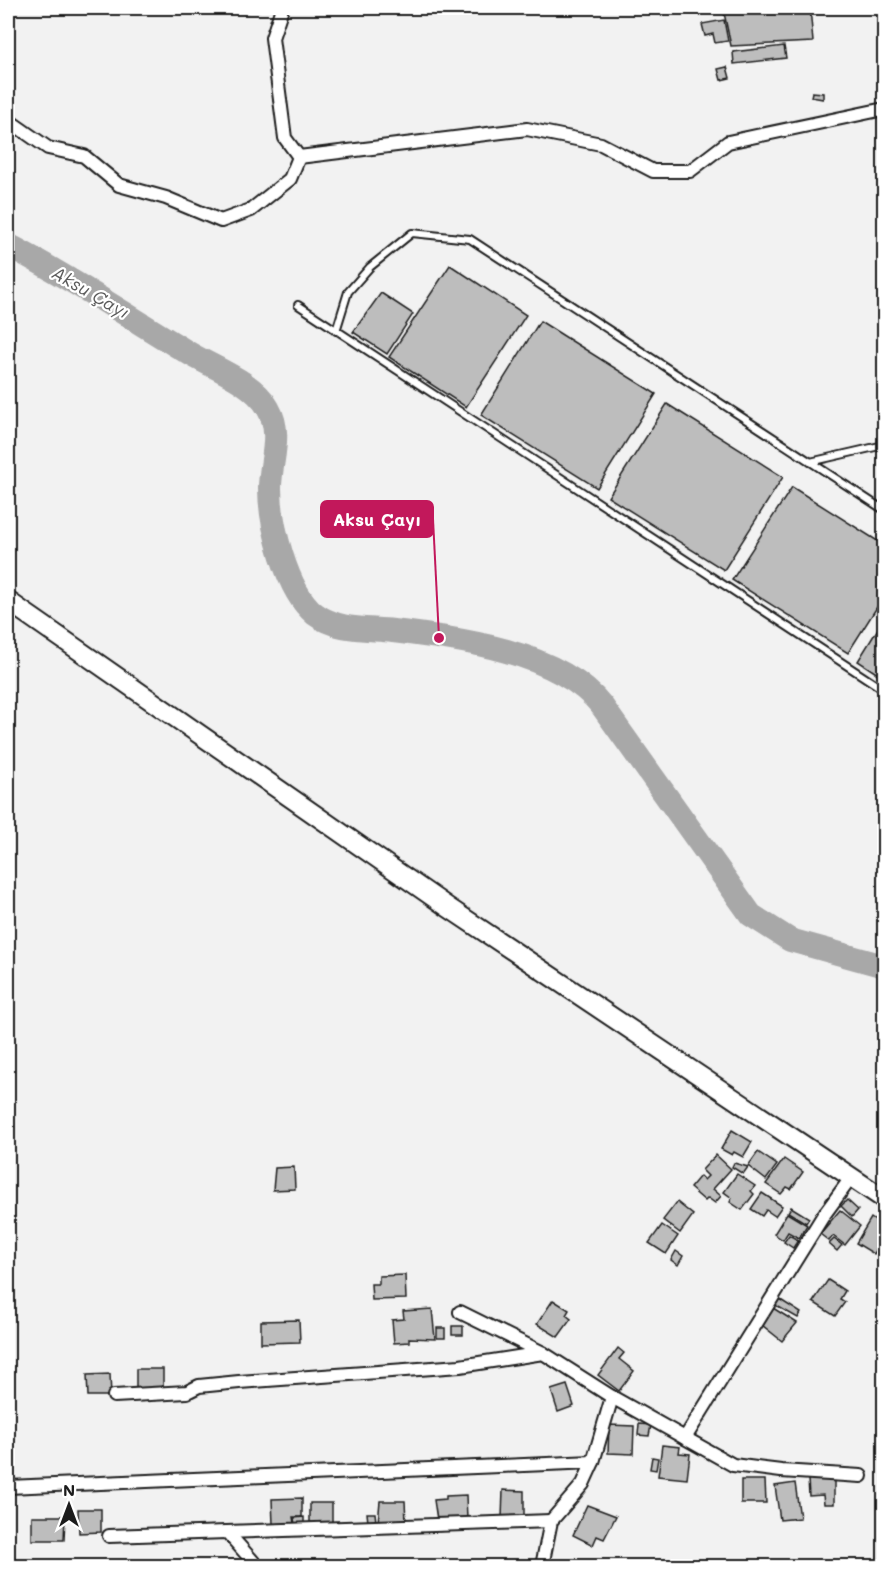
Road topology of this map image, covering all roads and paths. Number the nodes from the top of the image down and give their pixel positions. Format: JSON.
{"nodes":[{"id":1,"x":282,"y":8,"type":"edge"},
{"id":2,"x":885,"y":109,"type":"edge"},
{"id":3,"x":8,"y":120,"type":"edge"},
{"id":4,"x":299,"y":158,"type":"junction"},
{"id":5,"x":298,"y":305,"type":"dead end"},
{"id":6,"x":336,"y":331,"type":"junction"},
{"id":7,"x":885,"y":445,"type":"edge"},
{"id":8,"x":810,"y":462,"type":"junction"},
{"id":9,"x":885,"y":510,"type":"edge"},
{"id":10,"x":8,"y":601,"type":"edge"},
{"id":11,"x":885,"y":690,"type":"edge"},
{"id":12,"x":851,"y":1178,"type":"junction"},
{"id":13,"x":885,"y":1199,"type":"edge"},
{"id":14,"x":460,"y":1312,"type":"dead end"},
{"id":15,"x":543,"y":1353,"type":"junction"},
{"id":16,"x":114,"y":1396,"type":"dead end"},
{"id":17,"x":612,"y":1397,"type":"junction"},
{"id":18,"x":685,"y":1438,"type":"junction"},
{"id":19,"x":593,"y":1462,"type":"junction"},
{"id":20,"x":861,"y":1476,"type":"dead end"},
{"id":21,"x":8,"y":1487,"type":"edge"},
{"id":22,"x":551,"y":1521,"type":"junction"},
{"id":23,"x":227,"y":1532,"type":"junction"},
{"id":24,"x":109,"y":1536,"type":"dead end"},
{"id":25,"x":256,"y":1566,"type":"edge"},
{"id":26,"x":542,"y":1566,"type":"edge"}],
"edges":[{"from":1,"to":4,"type":"street"},
{"from":2,"to":4,"type":"street"},
{"from":3,"to":4,"type":"street"},
{"from":5,"to":6,"type":"lane"},
{"from":6,"to":8,"type":"lane"},
{"from":6,"to":11,"type":"lane"},
{"from":7,"to":8,"type":"lane"},
{"from":8,"to":9,"type":"lane"},
{"from":10,"to":12,"type":"street"},
{"from":12,"to":13,"type":"street"},
{"from":12,"to":18,"type":"street"},
{"from":14,"to":15,"type":"street"},
{"from":15,"to":16,"type":"street"},
{"from":15,"to":17,"type":"street"},
{"from":17,"to":18,"type":"street"},
{"from":17,"to":19,"type":"street"},
{"from":18,"to":20,"type":"street"},
{"from":19,"to":21,"type":"street"},
{"from":19,"to":22,"type":"street"},
{"from":22,"to":23,"type":"street"},
{"from":22,"to":26,"type":"street"},
{"from":23,"to":24,"type":"street"},
{"from":23,"to":25,"type":"street"}]}
